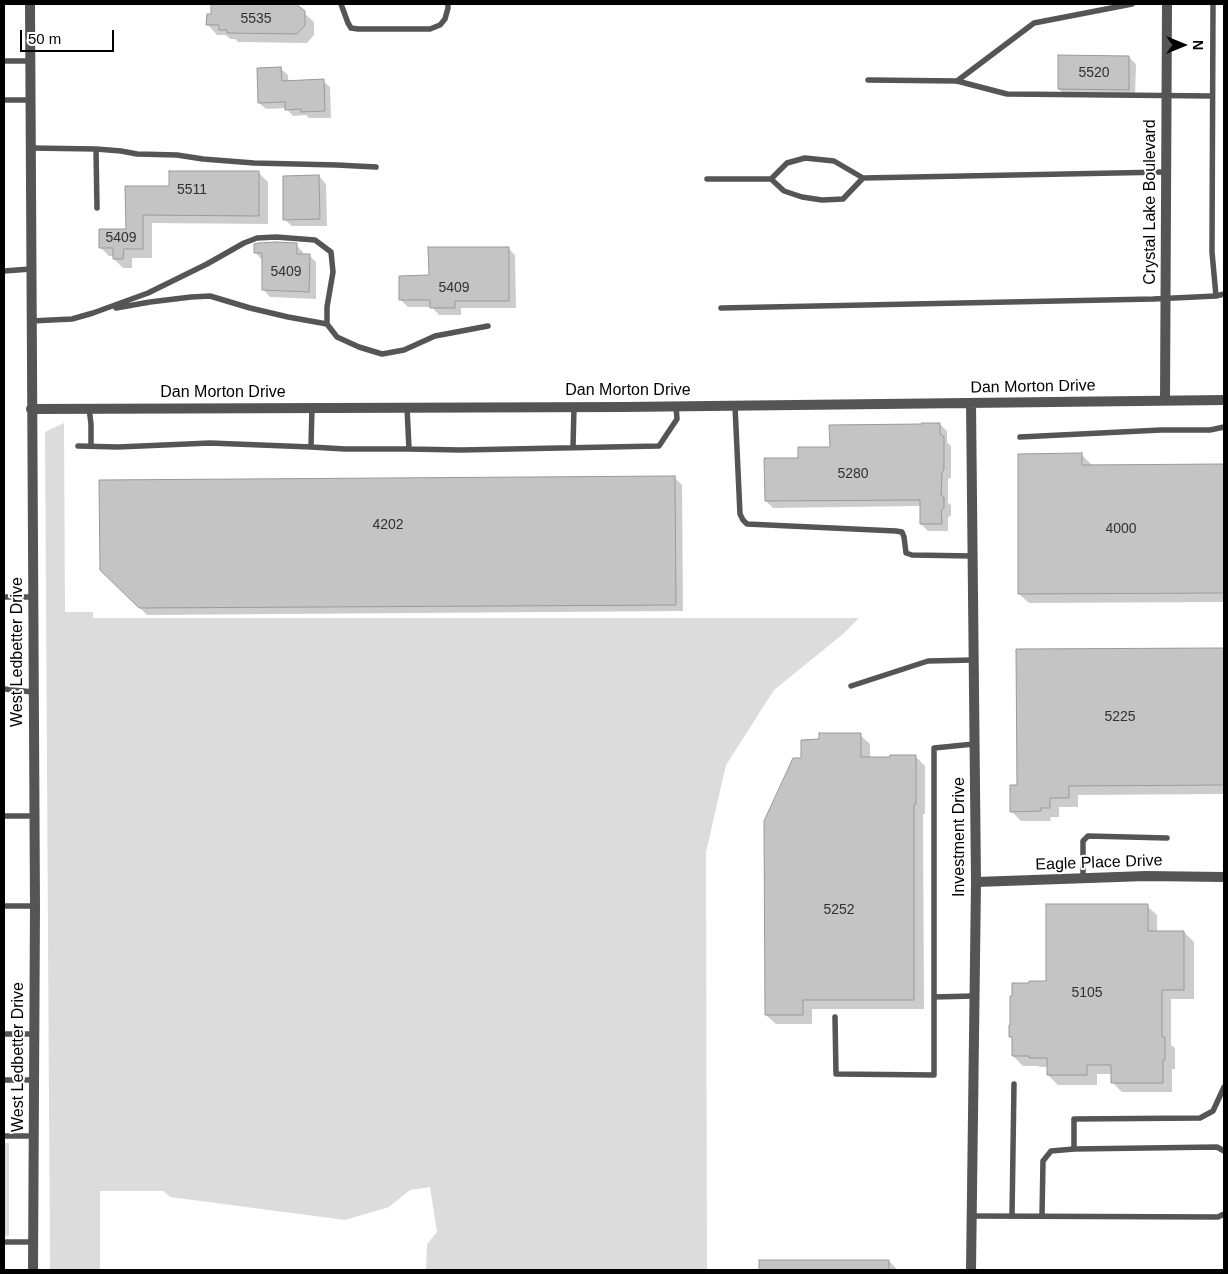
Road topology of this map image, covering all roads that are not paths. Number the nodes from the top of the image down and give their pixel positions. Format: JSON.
{"nodes":[{"id":1,"x":30,"y":4,"type":"edge"},
{"id":2,"x":341,"y":4,"type":"edge"},
{"id":3,"x":448,"y":4,"type":"edge"},
{"id":4,"x":1132,"y":4,"type":"edge"},
{"id":5,"x":1167,"y":4,"type":"edge"},
{"id":6,"x":1213,"y":4,"type":"edge"},
{"id":7,"x":4,"y":61,"type":"edge"},
{"id":8,"x":30,"y":61,"type":"junction"},
{"id":9,"x":868,"y":80,"type":"dead end"},
{"id":10,"x":957,"y":81,"type":"junction"},
{"id":11,"x":1166,"y":96,"type":"junction"},
{"id":12,"x":1212,"y":96,"type":"junction"},
{"id":13,"x":4,"y":100,"type":"edge"},
{"id":14,"x":30,"y":100,"type":"junction"},
{"id":15,"x":30,"y":148,"type":"junction"},
{"id":16,"x":96,"y":149,"type":"junction"},
{"id":17,"x":376,"y":167,"type":"dead end"},
{"id":18,"x":1166,"y":172,"type":"junction"},
{"id":19,"x":863,"y":178,"type":"junction"},
{"id":20,"x":707,"y":179,"type":"dead end"},
{"id":21,"x":771,"y":179,"type":"junction"},
{"id":22,"x":97,"y":208,"type":"dead end"},
{"id":23,"x":31,"y":270,"type":"junction"},
{"id":24,"x":4,"y":271,"type":"edge"},
{"id":25,"x":1224,"y":294,"type":"edge"},
{"id":26,"x":1216,"y":296,"type":"junction"},
{"id":27,"x":1166,"y":299,"type":"junction"},
{"id":28,"x":721,"y":308,"type":"dead end"},
{"id":29,"x":97,"y":312,"type":"junction"},
{"id":30,"x":31,"y":321,"type":"junction"},
{"id":31,"x":327,"y":324,"type":"junction"},
{"id":32,"x":488,"y":326,"type":"dead end"},
{"id":33,"x":1165,"y":400,"type":"junction"},
{"id":34,"x":1224,"y":400,"type":"edge"},
{"id":35,"x":970,"y":403,"type":"junction"},
{"id":36,"x":676,"y":406,"type":"junction"},
{"id":37,"x":734,"y":406,"type":"junction"},
{"id":38,"x":312,"y":407,"type":"junction"},
{"id":39,"x":407,"y":407,"type":"junction"},
{"id":40,"x":574,"y":407,"type":"junction"},
{"id":41,"x":89,"y":408,"type":"junction"},
{"id":42,"x":31,"y":409,"type":"junction"},
{"id":43,"x":1224,"y":427,"type":"edge"},
{"id":44,"x":1020,"y":437,"type":"dead end"},
{"id":45,"x":78,"y":446,"type":"dead end"},
{"id":46,"x":91,"y":446,"type":"junction"},
{"id":47,"x":311,"y":447,"type":"junction"},
{"id":48,"x":573,"y":447,"type":"junction"},
{"id":49,"x":409,"y":449,"type":"junction"},
{"id":50,"x":972,"y":556,"type":"junction"},
{"id":51,"x":4,"y":597,"type":"edge"},
{"id":52,"x":33,"y":597,"type":"junction"},
{"id":53,"x":973,"y":660,"type":"junction"},
{"id":54,"x":851,"y":686,"type":"dead end"},
{"id":55,"x":4,"y":688,"type":"edge"},
{"id":56,"x":34,"y":692,"type":"junction"},
{"id":57,"x":974,"y":744,"type":"junction"},
{"id":58,"x":4,"y":816,"type":"edge"},
{"id":59,"x":34,"y":816,"type":"junction"},
{"id":60,"x":1167,"y":838,"type":"dead end"},
{"id":61,"x":1224,"y":877,"type":"edge"},
{"id":62,"x":1083,"y":878,"type":"junction"},
{"id":63,"x":976,"y":882,"type":"junction"},
{"id":64,"x":4,"y":906,"type":"edge"},
{"id":65,"x":35,"y":906,"type":"junction"},
{"id":66,"x":974,"y":996,"type":"junction"},
{"id":67,"x":934,"y":997,"type":"junction"},
{"id":68,"x":835,"y":1017,"type":"dead end"},
{"id":69,"x":4,"y":1034,"type":"edge"},
{"id":70,"x":34,"y":1034,"type":"junction"},
{"id":71,"x":4,"y":1080,"type":"edge"},
{"id":72,"x":34,"y":1080,"type":"junction"},
{"id":73,"x":1014,"y":1084,"type":"dead end"},
{"id":74,"x":1224,"y":1087,"type":"edge"},
{"id":75,"x":4,"y":1136,"type":"edge"},
{"id":76,"x":34,"y":1136,"type":"junction"},
{"id":77,"x":1074,"y":1149,"type":"junction"},
{"id":78,"x":1224,"y":1151,"type":"edge"},
{"id":79,"x":1224,"y":1214,"type":"edge"},
{"id":80,"x":972,"y":1216,"type":"junction"},
{"id":81,"x":1012,"y":1216,"type":"junction"},
{"id":82,"x":1042,"y":1216,"type":"junction"},
{"id":83,"x":4,"y":1242,"type":"edge"},
{"id":84,"x":33,"y":1242,"type":"junction"},
{"id":85,"x":33,"y":1270,"type":"edge"},
{"id":86,"x":971,"y":1270,"type":"edge"}],
"edges":[{"from":1,"to":8,"type":"street","name":"West Ledbetter Drive"},
{"from":2,"to":3,"type":"lane"},
{"from":4,"to":10,"type":"lane"},
{"from":5,"to":11,"type":"street","name":"Crystal Lake Boulevard"},
{"from":6,"to":12,"type":"lane"},
{"from":7,"to":8,"type":"lane"},
{"from":8,"to":14,"type":"street","name":"West Ledbetter Drive"},
{"from":9,"to":10,"type":"lane"},
{"from":10,"to":11,"type":"lane"},
{"from":11,"to":12,"type":"lane"},
{"from":11,"to":18,"type":"street","name":"Crystal Lake Boulevard"},
{"from":12,"to":26,"type":"lane"},
{"from":13,"to":14,"type":"lane"},
{"from":14,"to":15,"type":"street","name":"West Ledbetter Drive"},
{"from":15,"to":16,"type":"lane"},
{"from":15,"to":23,"type":"street","name":"West Ledbetter Drive"},
{"from":16,"to":17,"type":"lane"},
{"from":16,"to":22,"type":"lane"},
{"from":18,"to":19,"type":"lane"},
{"from":18,"to":27,"type":"street","name":"Crystal Lake Boulevard"},
{"from":19,"to":21,"type":"lane"},
{"from":19,"to":21,"type":"lane"},
{"from":20,"to":21,"type":"lane"},
{"from":23,"to":24,"type":"lane"},
{"from":23,"to":30,"type":"street","name":"West Ledbetter Drive"},
{"from":25,"to":26,"type":"lane"},
{"from":26,"to":27,"type":"lane"},
{"from":27,"to":28,"type":"lane"},
{"from":27,"to":33,"type":"street","name":"Crystal Lake Boulevard"},
{"from":29,"to":30,"type":"lane"},
{"from":29,"to":31,"type":"lane"},
{"from":29,"to":31,"type":"lane"},
{"from":30,"to":42,"type":"street","name":"West Ledbetter Drive"},
{"from":31,"to":32,"type":"lane"},
{"from":33,"to":34,"type":"street","name":"Dan Morton Drive"},
{"from":33,"to":35,"type":"street","name":"Dan Morton Drive"},
{"from":35,"to":37,"type":"street","name":"Dan Morton Drive"},
{"from":35,"to":50,"type":"street","name":"Investment Drive"},
{"from":36,"to":37,"type":"street","name":"Dan Morton Drive"},
{"from":36,"to":40,"type":"street","name":"Dan Morton Drive"},
{"from":36,"to":48,"type":"lane"},
{"from":37,"to":50,"type":"lane"},
{"from":38,"to":39,"type":"street","name":"Dan Morton Drive"},
{"from":38,"to":41,"type":"street","name":"Dan Morton Drive"},
{"from":38,"to":47,"type":"lane"},
{"from":39,"to":40,"type":"street","name":"Dan Morton Drive"},
{"from":39,"to":49,"type":"lane"},
{"from":40,"to":48,"type":"lane"},
{"from":41,"to":42,"type":"street","name":"Dan Morton Drive"},
{"from":41,"to":46,"type":"lane"},
{"from":42,"to":52,"type":"street","name":"West Ledbetter Drive"},
{"from":43,"to":44,"type":"lane"},
{"from":45,"to":46,"type":"lane"},
{"from":46,"to":47,"type":"lane"},
{"from":47,"to":49,"type":"lane"},
{"from":48,"to":49,"type":"lane"},
{"from":50,"to":53,"type":"street","name":"Investment Drive"},
{"from":51,"to":52,"type":"lane"},
{"from":52,"to":56,"type":"street","name":"West Ledbetter Drive"},
{"from":53,"to":54,"type":"lane"},
{"from":53,"to":57,"type":"street","name":"Investment Drive"},
{"from":55,"to":56,"type":"lane"},
{"from":56,"to":59,"type":"street","name":"West Ledbetter Drive"},
{"from":57,"to":63,"type":"street","name":"Investment Drive"},
{"from":57,"to":67,"type":"lane"},
{"from":58,"to":59,"type":"lane"},
{"from":59,"to":65,"type":"street","name":"West Ledbetter Drive"},
{"from":60,"to":62,"type":"lane"},
{"from":61,"to":62,"type":"street","name":"Eagle Place Drive"},
{"from":62,"to":63,"type":"street","name":"Eagle Place Drive"},
{"from":63,"to":66,"type":"street","name":"Investment Drive"},
{"from":64,"to":65,"type":"lane"},
{"from":65,"to":70,"type":"street","name":"West Ledbetter Drive"},
{"from":66,"to":67,"type":"lane"},
{"from":66,"to":80,"type":"street","name":"Investment Drive"},
{"from":67,"to":68,"type":"lane"},
{"from":69,"to":70,"type":"lane"},
{"from":70,"to":72,"type":"street","name":"West Ledbetter Drive"},
{"from":71,"to":72,"type":"lane"},
{"from":72,"to":76,"type":"street","name":"West Ledbetter Drive"},
{"from":73,"to":81,"type":"lane"},
{"from":74,"to":77,"type":"lane"},
{"from":75,"to":76,"type":"lane"},
{"from":76,"to":84,"type":"street","name":"West Ledbetter Drive"},
{"from":77,"to":78,"type":"lane"},
{"from":77,"to":82,"type":"lane"},
{"from":79,"to":82,"type":"lane"},
{"from":80,"to":81,"type":"lane"},
{"from":80,"to":86,"type":"street","name":"Investment Drive"},
{"from":81,"to":82,"type":"lane"},
{"from":83,"to":84,"type":"lane"},
{"from":84,"to":85,"type":"street","name":"West Ledbetter Drive"}]}
